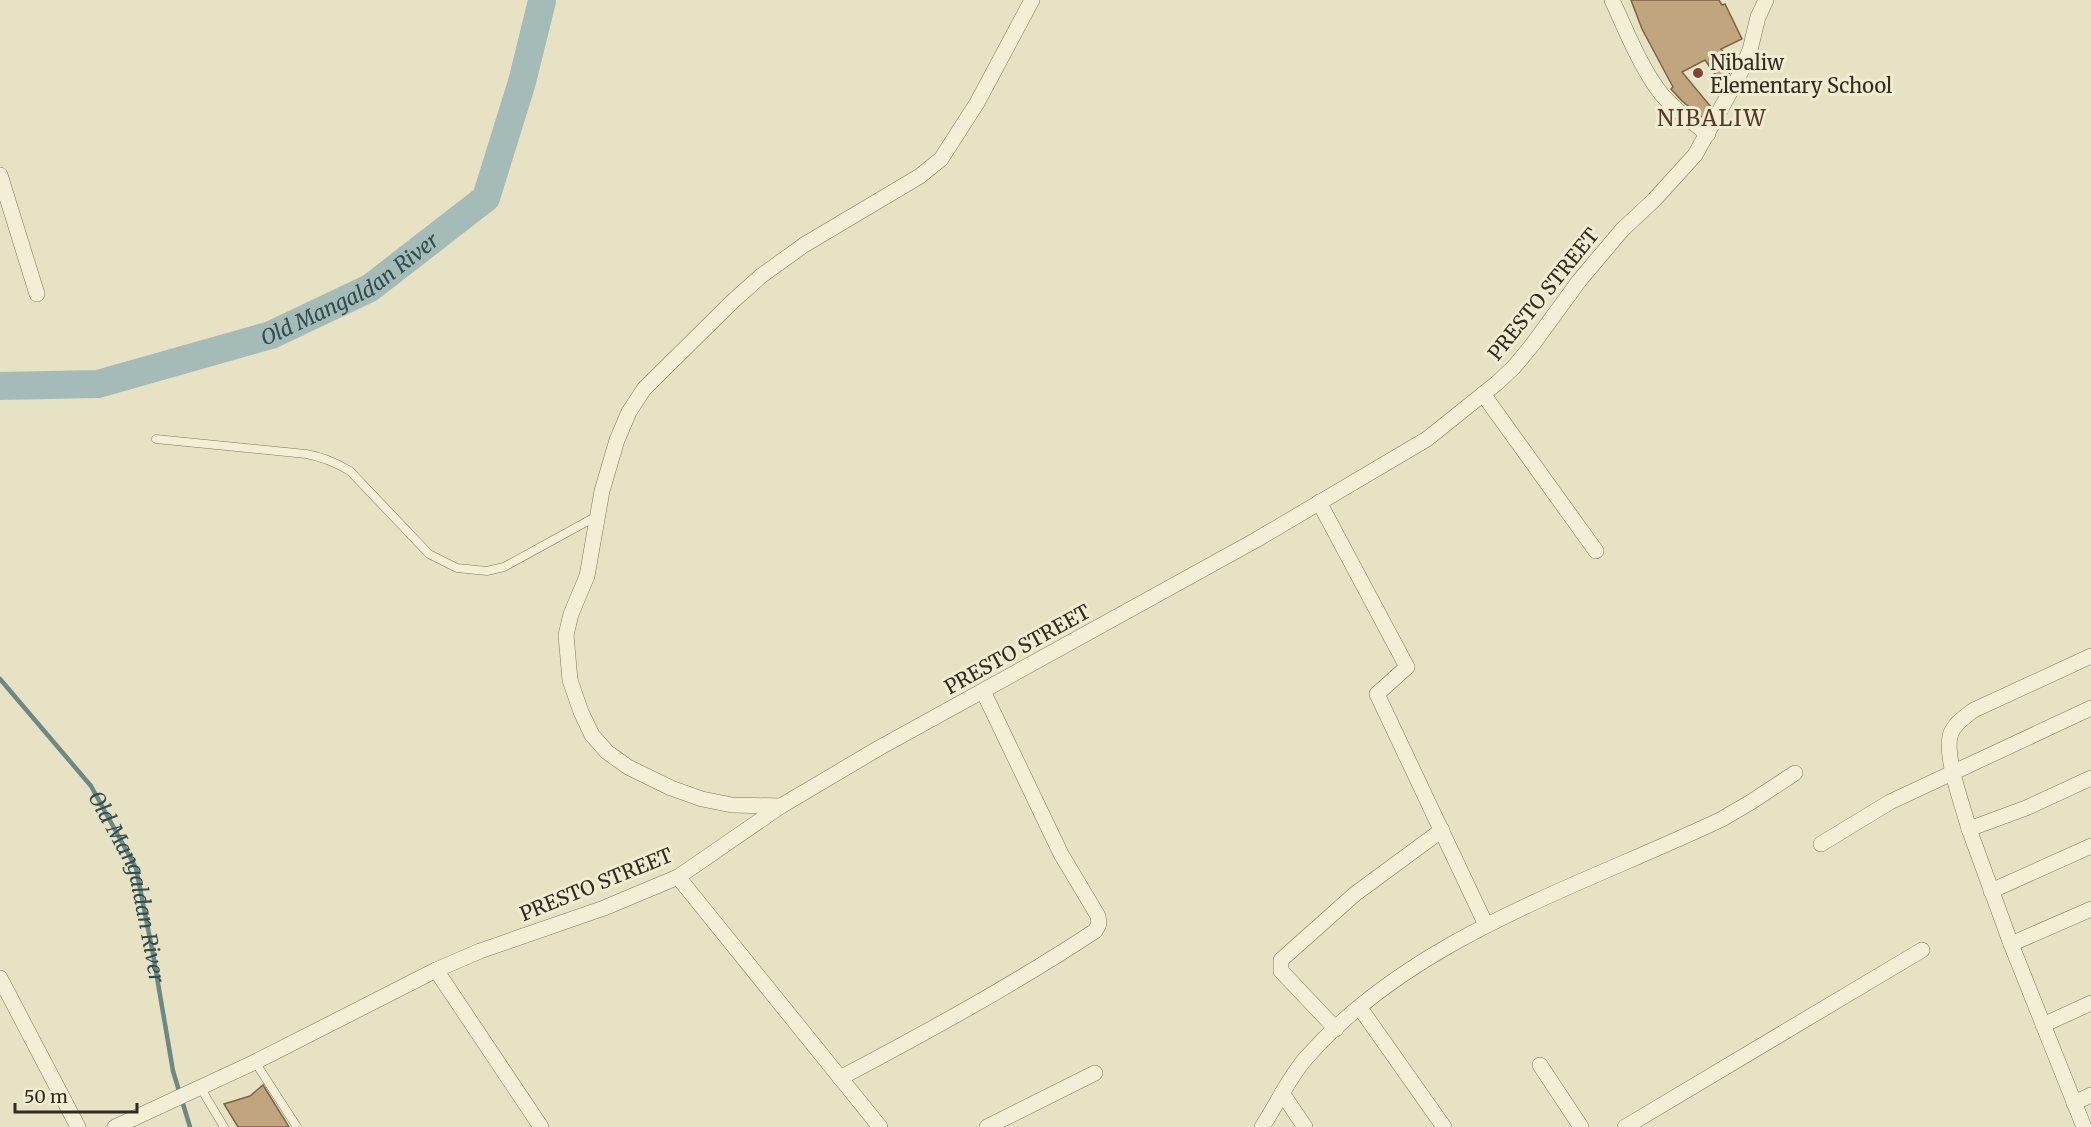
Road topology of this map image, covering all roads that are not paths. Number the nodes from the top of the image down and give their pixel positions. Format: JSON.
{"nodes":[{"id":1,"x":1032,"y":0,"type":"edge"},
{"id":2,"x":1612,"y":0,"type":"edge"},
{"id":3,"x":1766,"y":0,"type":"edge"},
{"id":4,"x":1708,"y":134,"type":"junction"},
{"id":5,"x":0,"y":176,"type":"edge"},
{"id":6,"x":37,"y":294,"type":"dead end"},
{"id":7,"x":1483,"y":394,"type":"junction"},
{"id":8,"x":156,"y":439,"type":"dead end"},
{"id":9,"x":1319,"y":502,"type":"junction"},
{"id":10,"x":597,"y":516,"type":"junction"},
{"id":11,"x":1596,"y":551,"type":"dead end"},
{"id":12,"x":2091,"y":656,"type":"edge"},
{"id":13,"x":983,"y":691,"type":"junction"},
{"id":14,"x":2091,"y":708,"type":"edge"},
{"id":15,"x":1953,"y":772,"type":"junction"},
{"id":16,"x":1795,"y":773,"type":"dead end"},
{"id":17,"x":2091,"y":778,"type":"edge"},
{"id":18,"x":781,"y":806,"type":"junction"},
{"id":19,"x":1969,"y":829,"type":"junction"},
{"id":20,"x":1442,"y":830,"type":"junction"},
{"id":21,"x":1821,"y":844,"type":"dead end"},
{"id":22,"x":2091,"y":846,"type":"edge"},
{"id":23,"x":678,"y":877,"type":"junction"},
{"id":24,"x":1992,"y":891,"type":"junction"},
{"id":25,"x":2091,"y":909,"type":"edge"},
{"id":26,"x":1486,"y":926,"type":"junction"},
{"id":27,"x":2012,"y":944,"type":"junction"},
{"id":28,"x":1922,"y":950,"type":"dead end"},
{"id":29,"x":436,"y":970,"type":"junction"},
{"id":30,"x":0,"y":978,"type":"edge"},
{"id":31,"x":2091,"y":1003,"type":"edge"},
{"id":32,"x":1360,"y":1008,"type":"junction"},
{"id":33,"x":2043,"y":1025,"type":"junction"},
{"id":34,"x":1336,"y":1029,"type":"junction"},
{"id":35,"x":255,"y":1062,"type":"junction"},
{"id":36,"x":1540,"y":1065,"type":"dead end"},
{"id":37,"x":1095,"y":1073,"type":"dead end"},
{"id":38,"x":840,"y":1078,"type":"junction"},
{"id":39,"x":198,"y":1088,"type":"junction"},
{"id":40,"x":1282,"y":1093,"type":"junction"},
{"id":41,"x":2091,"y":1095,"type":"edge"},
{"id":42,"x":2074,"y":1103,"type":"junction"},
{"id":43,"x":78,"y":1127,"type":"edge"},
{"id":44,"x":115,"y":1127,"type":"edge"},
{"id":45,"x":224,"y":1127,"type":"edge"},
{"id":46,"x":297,"y":1127,"type":"edge"},
{"id":47,"x":541,"y":1127,"type":"edge"},
{"id":48,"x":880,"y":1127,"type":"edge"},
{"id":49,"x":987,"y":1127,"type":"edge"},
{"id":50,"x":1262,"y":1127,"type":"edge"},
{"id":51,"x":1305,"y":1127,"type":"edge"},
{"id":52,"x":1444,"y":1127,"type":"edge"},
{"id":53,"x":1581,"y":1127,"type":"edge"},
{"id":54,"x":1625,"y":1127,"type":"edge"},
{"id":55,"x":2084,"y":1127,"type":"edge"}],
"edges":[{"from":1,"to":10,"type":"street"},
{"from":2,"to":4,"type":"street"},
{"from":3,"to":4,"type":"street","name":"PRESTO STREET"},
{"from":4,"to":7,"type":"street","name":"PRESTO STREET"},
{"from":5,"to":6,"type":"street"},
{"from":7,"to":9,"type":"street","name":"PRESTO STREET"},
{"from":7,"to":11,"type":"street"},
{"from":8,"to":10,"type":"lane"},
{"from":9,"to":13,"type":"street","name":"PRESTO STREET"},
{"from":9,"to":20,"type":"street"},
{"from":10,"to":18,"type":"street"},
{"from":12,"to":15,"type":"street"},
{"from":13,"to":18,"type":"street","name":"PRESTO STREET"},
{"from":13,"to":38,"type":"street"},
{"from":14,"to":15,"type":"street"},
{"from":15,"to":19,"type":"street"},
{"from":15,"to":21,"type":"street"},
{"from":16,"to":26,"type":"street"},
{"from":17,"to":19,"type":"street"},
{"from":18,"to":23,"type":"street","name":"PRESTO STREET"},
{"from":19,"to":24,"type":"street"},
{"from":20,"to":26,"type":"street"},
{"from":20,"to":34,"type":"street"},
{"from":22,"to":24,"type":"street"},
{"from":23,"to":29,"type":"street","name":"PRESTO STREET"},
{"from":23,"to":38,"type":"street"},
{"from":24,"to":27,"type":"street"},
{"from":25,"to":27,"type":"street"},
{"from":26,"to":32,"type":"street"},
{"from":27,"to":33,"type":"street"},
{"from":28,"to":54,"type":"street"},
{"from":29,"to":35,"type":"street","name":"PRESTO STREET"},
{"from":29,"to":47,"type":"street"},
{"from":30,"to":43,"type":"street"},
{"from":31,"to":33,"type":"street"},
{"from":32,"to":34,"type":"street"},
{"from":32,"to":52,"type":"street"},
{"from":33,"to":42,"type":"street"},
{"from":34,"to":40,"type":"street"},
{"from":35,"to":39,"type":"street","name":"PRESTO STREET"},
{"from":35,"to":46,"type":"lane"},
{"from":36,"to":53,"type":"street"},
{"from":37,"to":49,"type":"street"},
{"from":38,"to":48,"type":"street"},
{"from":39,"to":44,"type":"street","name":"PRESTO STREET"},
{"from":39,"to":45,"type":"lane"},
{"from":40,"to":50,"type":"street"},
{"from":40,"to":51,"type":"street"},
{"from":41,"to":42,"type":"street"},
{"from":42,"to":55,"type":"street"}]}
